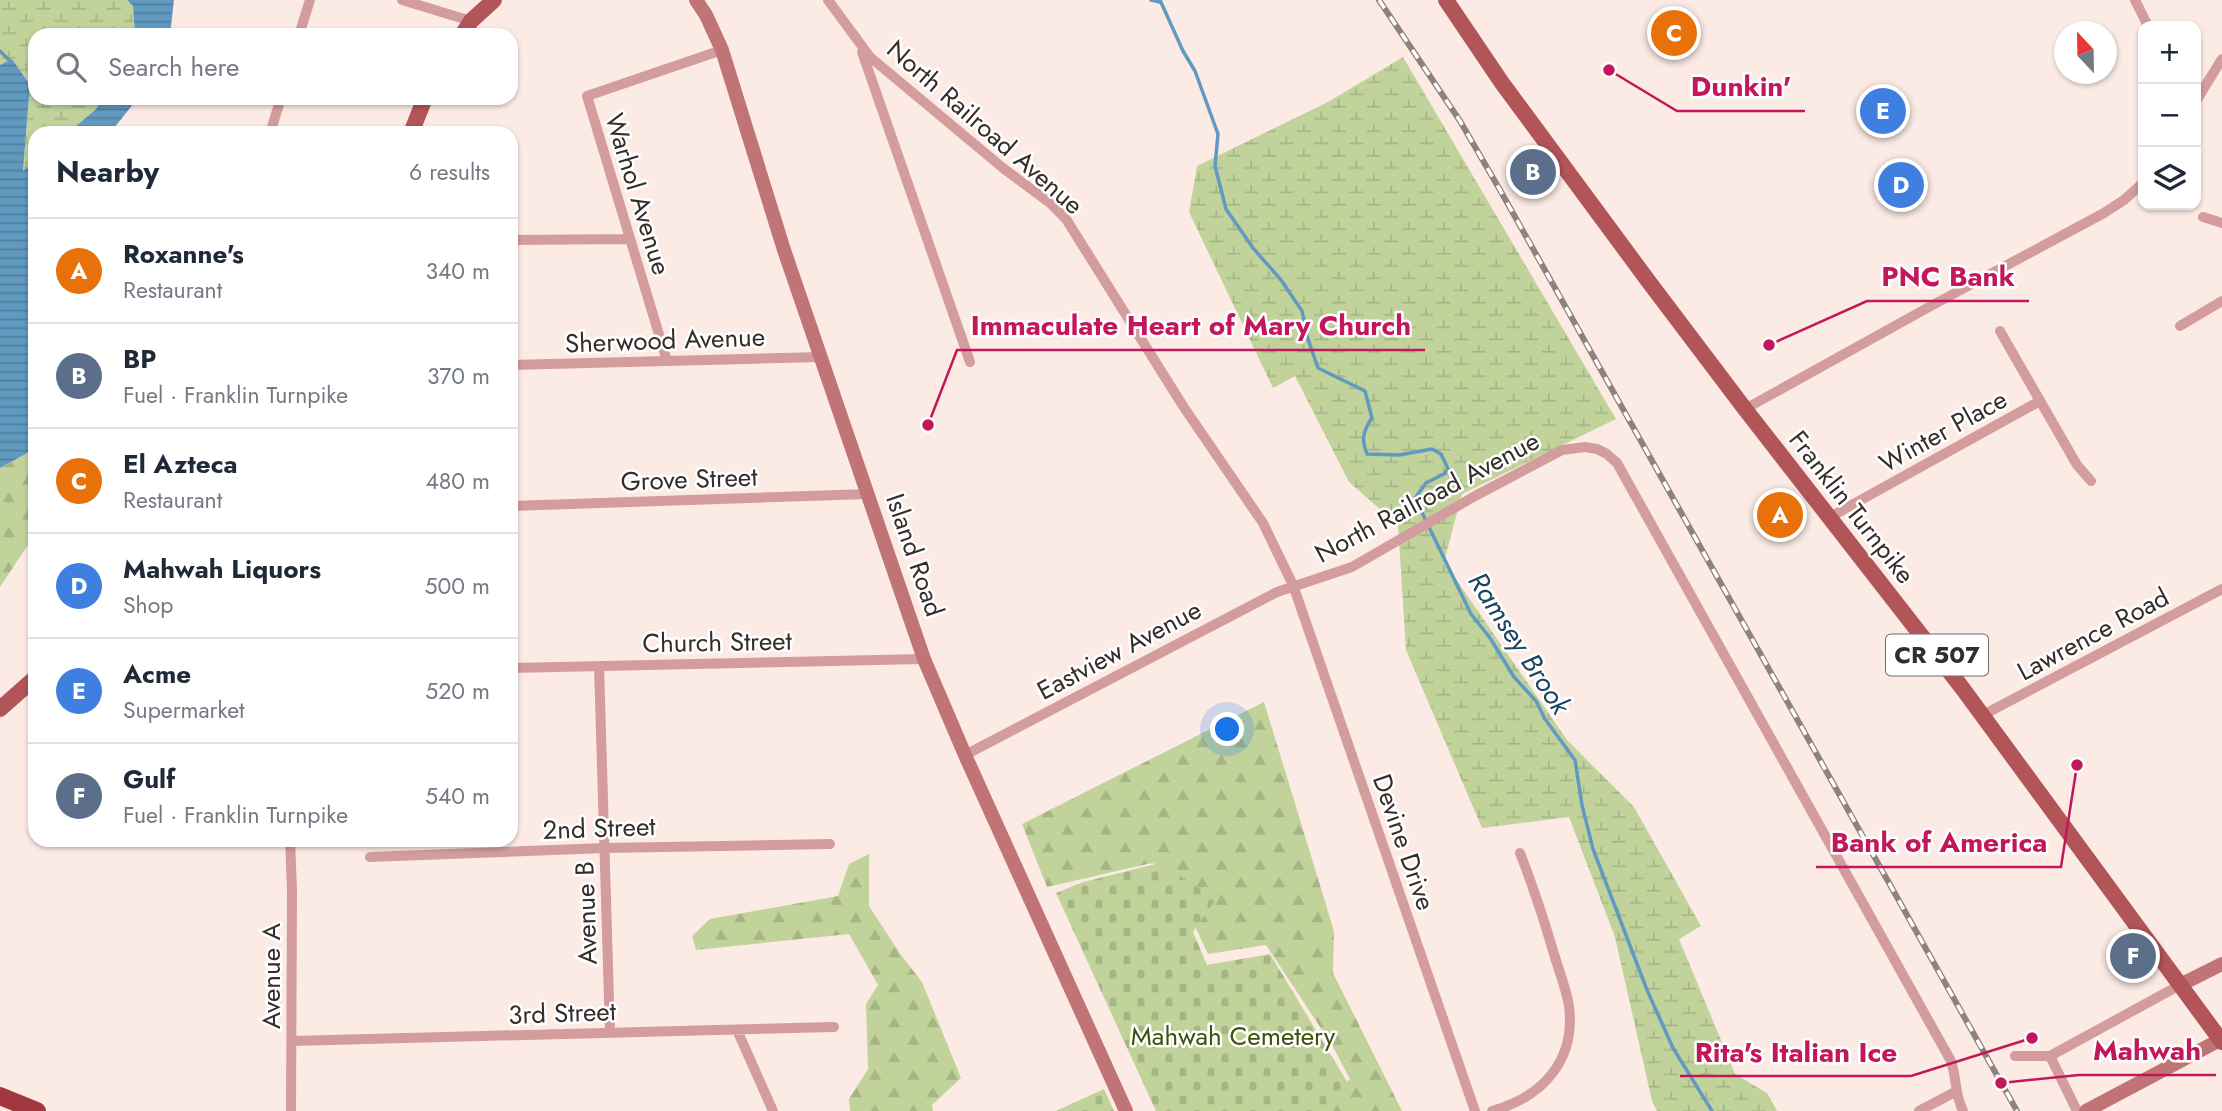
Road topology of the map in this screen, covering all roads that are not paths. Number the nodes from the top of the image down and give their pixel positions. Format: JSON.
{"nodes":[{"id":1,"x":310,"y":0,"type":"edge"},
{"id":2,"x":402,"y":0,"type":"edge"},
{"id":3,"x":494,"y":0,"type":"edge"},
{"id":4,"x":696,"y":0,"type":"edge"},
{"id":5,"x":828,"y":0,"type":"edge"},
{"id":6,"x":1446,"y":0,"type":"edge"},
{"id":7,"x":2135,"y":0,"type":"edge"},
{"id":8,"x":2146,"y":21,"type":"edge"},
{"id":9,"x":301,"y":28,"type":"edge"},
{"id":10,"x":466,"y":28,"type":"edge"},
{"id":11,"x":858,"y":41,"type":"junction"},
{"id":12,"x":722,"y":50,"type":"junction"},
{"id":13,"x":2222,"y":59,"type":"edge"},
{"id":14,"x":2200,"y":84,"type":"edge"},
{"id":15,"x":279,"y":105,"type":"edge"},
{"id":16,"x":422,"y":105,"type":"edge"},
{"id":17,"x":272,"y":126,"type":"edge"},
{"id":18,"x":414,"y":126,"type":"edge"},
{"id":19,"x":2138,"y":188,"type":"edge"},
{"id":20,"x":2203,"y":217,"type":"dead end"},
{"id":21,"x":2222,"y":223,"type":"edge"},
{"id":22,"x":630,"y":239,"type":"junction"},
{"id":23,"x":518,"y":240,"type":"edge"},
{"id":24,"x":2222,"y":301,"type":"edge"},
{"id":25,"x":2180,"y":326,"type":"dead end"},
{"id":26,"x":2000,"y":331,"type":"dead end"},
{"id":27,"x":820,"y":357,"type":"junction"},
{"id":28,"x":667,"y":361,"type":"junction"},
{"id":29,"x":970,"y":362,"type":"dead end"},
{"id":30,"x":518,"y":365,"type":"edge"},
{"id":31,"x":2040,"y":401,"type":"junction"},
{"id":32,"x":1745,"y":409,"type":"junction"},
{"id":33,"x":2091,"y":481,"type":"dead end"},
{"id":34,"x":868,"y":495,"type":"junction"},
{"id":35,"x":518,"y":506,"type":"edge"},
{"id":36,"x":1830,"y":517,"type":"junction"},
{"id":37,"x":1293,"y":585,"type":"junction"},
{"id":38,"x":2220,"y":594,"type":"edge"},
{"id":39,"x":925,"y":659,"type":"junction"},
{"id":40,"x":599,"y":666,"type":"junction"},
{"id":41,"x":518,"y":668,"type":"edge"},
{"id":42,"x":28,"y":684,"type":"edge"},
{"id":43,"x":0,"y":709,"type":"edge"},
{"id":44,"x":1983,"y":715,"type":"junction"},
{"id":45,"x":965,"y":755,"type":"junction"},
{"id":46,"x":830,"y":844,"type":"dead end"},
{"id":47,"x":290,"y":847,"type":"edge"},
{"id":48,"x":605,"y":848,"type":"junction"},
{"id":49,"x":1520,"y":853,"type":"dead end"},
{"id":50,"x":370,"y":857,"type":"dead end"},
{"id":51,"x":2222,"y":964,"type":"edge"},
{"id":52,"x":2180,"y":985,"type":"junction"},
{"id":53,"x":834,"y":1027,"type":"dead end"},
{"id":54,"x":737,"y":1030,"type":"junction"},
{"id":55,"x":611,"y":1033,"type":"junction"},
{"id":56,"x":292,"y":1041,"type":"junction"},
{"id":57,"x":2221,"y":1041,"type":"edge"},
{"id":58,"x":2015,"y":1056,"type":"dead end"},
{"id":59,"x":2050,"y":1056,"type":"junction"},
{"id":60,"x":1955,"y":1092,"type":"junction"},
{"id":61,"x":0,"y":1096,"type":"edge"},
{"id":62,"x":37,"y":1111,"type":"edge"},
{"id":63,"x":291,"y":1111,"type":"edge"},
{"id":64,"x":773,"y":1111,"type":"edge"},
{"id":65,"x":1126,"y":1111,"type":"edge"},
{"id":66,"x":1475,"y":1111,"type":"edge"},
{"id":67,"x":1492,"y":1111,"type":"edge"},
{"id":68,"x":1919,"y":1111,"type":"edge"},
{"id":69,"x":1963,"y":1111,"type":"edge"},
{"id":70,"x":2077,"y":1111,"type":"edge"},
{"id":71,"x":2087,"y":1111,"type":"edge"}],
"edges":[{"from":1,"to":9,"type":"street"},
{"from":2,"to":10,"type":"street"},
{"from":3,"to":10,"type":"main road"},
{"from":4,"to":12,"type":"main road","name":"Island Road"},
{"from":5,"to":11,"type":"street","name":"North Railroad Avenue"},
{"from":6,"to":32,"type":"main road","name":"Franklin Turnpike","number":"CR 507"},
{"from":7,"to":8,"type":"street"},
{"from":11,"to":29,"type":"street"},
{"from":11,"to":37,"type":"street","name":"North Railroad Avenue"},
{"from":12,"to":22,"type":"street","name":"Warhol Avenue"},
{"from":12,"to":27,"type":"main road","name":"Island Road"},
{"from":13,"to":14,"type":"street"},
{"from":15,"to":17,"type":"street"},
{"from":16,"to":18,"type":"main road"},
{"from":19,"to":32,"type":"street"},
{"from":20,"to":21,"type":"street"},
{"from":22,"to":23,"type":"street"},
{"from":22,"to":28,"type":"street","name":"Warhol Avenue"},
{"from":24,"to":25,"type":"street"},
{"from":26,"to":31,"type":"street"},
{"from":27,"to":28,"type":"street","name":"Sherwood Avenue"},
{"from":27,"to":34,"type":"main road","name":"Island Road"},
{"from":28,"to":30,"type":"street","name":"Sherwood Avenue"},
{"from":31,"to":33,"type":"street"},
{"from":31,"to":36,"type":"street","name":"Winter Place"},
{"from":32,"to":36,"type":"main road","name":"Franklin Turnpike","number":"CR 507"},
{"from":34,"to":35,"type":"street","name":"Grove Street"},
{"from":34,"to":39,"type":"main road","name":"Island Road"},
{"from":36,"to":44,"type":"main road","name":"Franklin Turnpike","number":"CR 507"},
{"from":37,"to":45,"type":"street","name":"Eastview Avenue"},
{"from":37,"to":60,"type":"street","name":"North Railroad Avenue"},
{"from":37,"to":66,"type":"street","name":"Devine Drive"},
{"from":38,"to":44,"type":"street","name":"Lawrence Road"},
{"from":39,"to":40,"type":"street","name":"Church Street"},
{"from":39,"to":45,"type":"main road","name":"Island Road"},
{"from":40,"to":41,"type":"street","name":"Church Street"},
{"from":40,"to":48,"type":"street","name":"Avenue B"},
{"from":42,"to":43,"type":"main road"},
{"from":44,"to":52,"type":"main road","name":"Franklin Turnpike","number":"CR 507"},
{"from":45,"to":65,"type":"main road","name":"Island Road"},
{"from":46,"to":48,"type":"street","name":"2nd Street"},
{"from":47,"to":56,"type":"street","name":"Avenue A"},
{"from":48,"to":50,"type":"street","name":"2nd Street"},
{"from":48,"to":55,"type":"street","name":"Avenue B"},
{"from":49,"to":67,"type":"street"},
{"from":51,"to":52,"type":"main road"},
{"from":52,"to":57,"type":"main road","name":"Franklin Turnpike","number":"CR 507"},
{"from":52,"to":59,"type":"street"},
{"from":53,"to":54,"type":"street","name":"3rd Street"},
{"from":54,"to":55,"type":"street","name":"3rd Street"},
{"from":54,"to":64,"type":"street"},
{"from":55,"to":56,"type":"street","name":"3rd Street"},
{"from":56,"to":63,"type":"street","name":"Avenue A"},
{"from":57,"to":71,"type":"main road"},
{"from":58,"to":59,"type":"street"},
{"from":59,"to":70,"type":"street"},
{"from":60,"to":68,"type":"street"},
{"from":60,"to":69,"type":"street","name":"North Railroad Avenue"},
{"from":61,"to":62,"type":"highway"}]}
